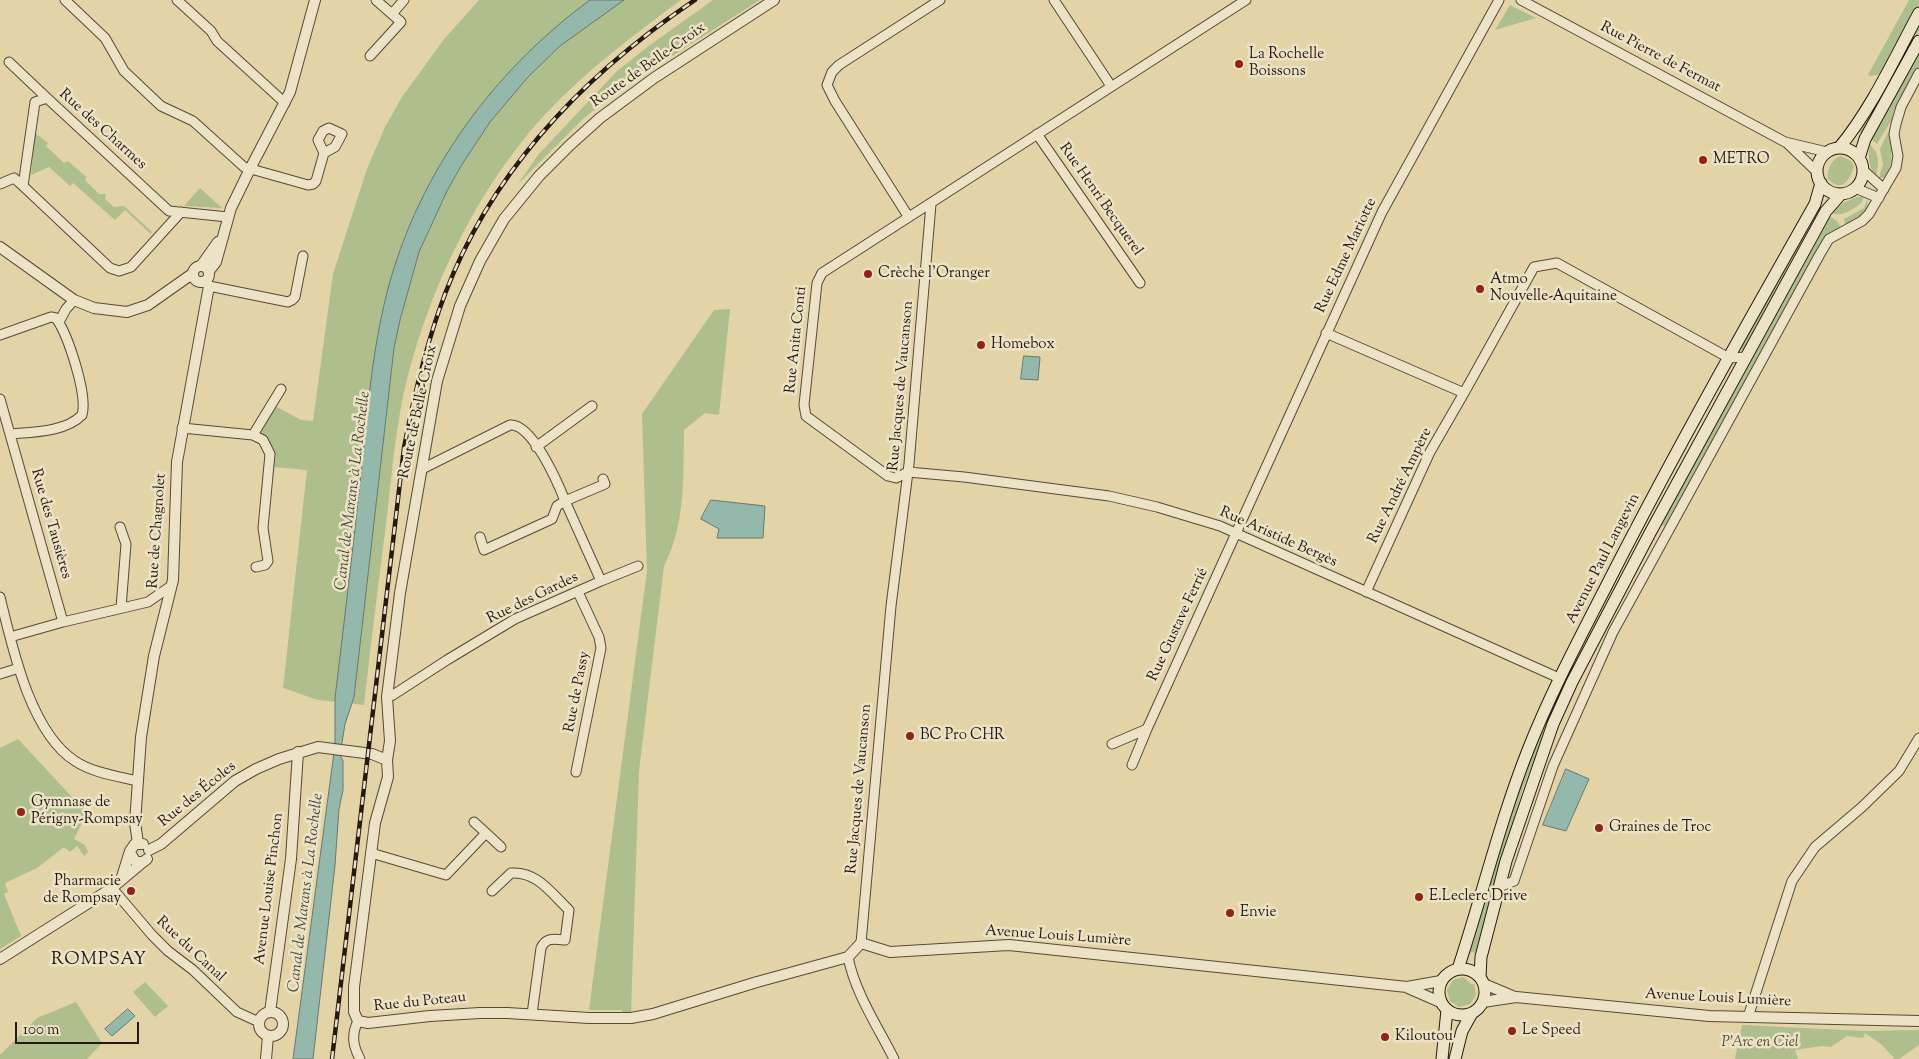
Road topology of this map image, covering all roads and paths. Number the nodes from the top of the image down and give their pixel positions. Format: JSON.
{"nodes":[{"id":1,"x":66,"y":0,"type":"edge"},
{"id":2,"x":177,"y":0,"type":"edge"},
{"id":3,"x":315,"y":0,"type":"edge"},
{"id":4,"x":376,"y":0,"type":"edge"},
{"id":5,"x":404,"y":0,"type":"edge"},
{"id":6,"x":774,"y":0,"type":"edge"},
{"id":7,"x":940,"y":0,"type":"edge"},
{"id":8,"x":1054,"y":0,"type":"edge"},
{"id":9,"x":1246,"y":0,"type":"edge"},
{"id":10,"x":1499,"y":0,"type":"edge"},
{"id":11,"x":1521,"y":0,"type":"edge"},
{"id":12,"x":1919,"y":13,"type":"edge"},
{"id":13,"x":392,"y":14,"type":"junction"},
{"id":14,"x":1919,"y":41,"type":"edge"},
{"id":15,"x":370,"y":56,"type":"dead end"},
{"id":16,"x":10,"y":62,"type":"dead end"},
{"id":17,"x":1919,"y":73,"type":"edge"},
{"id":18,"x":1111,"y":86,"type":"junction"},
{"id":19,"x":36,"y":88,"type":"junction"},
{"id":20,"x":47,"y":98,"type":"junction"},
{"id":21,"x":35,"y":102,"type":"junction"},
{"id":22,"x":285,"y":103,"type":"junction"},
{"id":23,"x":1036,"y":134,"type":"junction"},
{"id":24,"x":1785,"y":142,"type":"junction"},
{"id":25,"x":1833,"y":150,"type":"junction"},
{"id":26,"x":324,"y":153,"type":"dead end"},
{"id":27,"x":1859,"y":158,"type":"junction"},
{"id":28,"x":250,"y":169,"type":"junction"},
{"id":29,"x":1863,"y":170,"type":"junction"},
{"id":30,"x":26,"y":173,"type":"junction"},
{"id":31,"x":14,"y":178,"type":"junction"},
{"id":32,"x":1819,"y":178,"type":"junction"},
{"id":33,"x":0,"y":184,"type":"edge"},
{"id":34,"x":24,"y":186,"type":"junction"},
{"id":35,"x":1855,"y":188,"type":"junction"},
{"id":36,"x":1884,"y":189,"type":"junction"},
{"id":37,"x":1841,"y":194,"type":"junction"},
{"id":38,"x":1879,"y":198,"type":"junction"},
{"id":39,"x":931,"y":204,"type":"junction"},
{"id":40,"x":181,"y":212,"type":"junction"},
{"id":41,"x":908,"y":216,"type":"junction"},
{"id":42,"x":228,"y":217,"type":"junction"},
{"id":43,"x":0,"y":247,"type":"edge"},
{"id":44,"x":303,"y":256,"type":"dead end"},
{"id":45,"x":206,"y":276,"type":"junction"},
{"id":46,"x":1140,"y":283,"type":"dead end"},
{"id":47,"x":74,"y":300,"type":"junction"},
{"id":48,"x":66,"y":309,"type":"junction"},
{"id":49,"x":51,"y":317,"type":"junction"},
{"id":50,"x":59,"y":322,"type":"junction"},
{"id":51,"x":1326,"y":333,"type":"junction"},
{"id":52,"x":0,"y":335,"type":"edge"},
{"id":53,"x":1746,"y":357,"type":"junction"},
{"id":54,"x":1729,"y":358,"type":"junction"},
{"id":55,"x":281,"y":389,"type":"dead end"},
{"id":56,"x":1464,"y":393,"type":"junction"},
{"id":57,"x":0,"y":399,"type":"edge"},
{"id":58,"x":592,"y":406,"type":"dead end"},
{"id":59,"x":182,"y":428,"type":"junction"},
{"id":60,"x":10,"y":434,"type":"junction"},
{"id":61,"x":253,"y":435,"type":"junction"},
{"id":62,"x":536,"y":447,"type":"junction"},
{"id":63,"x":422,"y":469,"type":"junction"},
{"id":64,"x":908,"y":472,"type":"junction"},
{"id":65,"x":603,"y":480,"type":"dead end"},
{"id":66,"x":565,"y":501,"type":"junction"},
{"id":67,"x":1637,"y":525,"type":"junction"},
{"id":68,"x":120,"y":527,"type":"dead end"},
{"id":69,"x":1237,"y":533,"type":"junction"},
{"id":70,"x":1650,"y":533,"type":"junction"},
{"id":71,"x":480,"y":537,"type":"dead end"},
{"id":72,"x":1662,"y":541,"type":"junction"},
{"id":73,"x":638,"y":566,"type":"dead end"},
{"id":74,"x":256,"y":567,"type":"dead end"},
{"id":75,"x":601,"y":582,"type":"junction"},
{"id":76,"x":171,"y":586,"type":"junction"},
{"id":77,"x":578,"y":592,"type":"junction"},
{"id":78,"x":1366,"y":592,"type":"junction"},
{"id":79,"x":0,"y":596,"type":"edge"},
{"id":80,"x":148,"y":602,"type":"junction"},
{"id":81,"x":167,"y":607,"type":"junction"},
{"id":82,"x":122,"y":608,"type":"junction"},
{"id":83,"x":63,"y":622,"type":"junction"},
{"id":84,"x":10,"y":637,"type":"junction"},
{"id":85,"x":18,"y":668,"type":"junction"},
{"id":86,"x":0,"y":674,"type":"edge"},
{"id":87,"x":1559,"y":678,"type":"junction"},
{"id":88,"x":387,"y":697,"type":"junction"},
{"id":89,"x":1147,"y":729,"type":"junction"},
{"id":90,"x":1919,"y":738,"type":"edge"},
{"id":91,"x":1112,"y":744,"type":"dead end"},
{"id":92,"x":298,"y":752,"type":"junction"},
{"id":93,"x":279,"y":759,"type":"junction"},
{"id":94,"x":387,"y":760,"type":"junction"},
{"id":95,"x":1132,"y":765,"type":"dead end"},
{"id":96,"x":296,"y":770,"type":"junction"},
{"id":97,"x":576,"y":772,"type":"dead end"},
{"id":98,"x":137,"y":781,"type":"junction"},
{"id":99,"x":474,"y":822,"type":"dead end"},
{"id":100,"x":486,"y":833,"type":"junction"},
{"id":101,"x":138,"y":843,"type":"junction"},
{"id":102,"x":501,"y":847,"type":"dead end"},
{"id":103,"x":150,"y":850,"type":"junction"},
{"id":104,"x":130,"y":853,"type":"junction"},
{"id":105,"x":371,"y":853,"type":"junction"},
{"id":106,"x":143,"y":862,"type":"junction"},
{"id":107,"x":121,"y":881,"type":"junction"},
{"id":108,"x":112,"y":888,"type":"junction"},
{"id":109,"x":1499,"y":888,"type":"junction"},
{"id":110,"x":492,"y":891,"type":"dead end"},
{"id":111,"x":861,"y":943,"type":"junction"},
{"id":112,"x":848,"y":957,"type":"junction"},
{"id":113,"x":0,"y":958,"type":"edge"},
{"id":114,"x":1458,"y":969,"type":"junction"},
{"id":115,"x":1482,"y":980,"type":"junction"},
{"id":116,"x":1441,"y":981,"type":"junction"},
{"id":117,"x":1407,"y":987,"type":"junction"},
{"id":118,"x":1516,"y":997,"type":"junction"},
{"id":119,"x":1483,"y":1002,"type":"junction"},
{"id":120,"x":1444,"y":1006,"type":"junction"},
{"id":121,"x":270,"y":1012,"type":"junction"},
{"id":122,"x":1472,"y":1013,"type":"junction"},
{"id":123,"x":532,"y":1014,"type":"junction"},
{"id":124,"x":1748,"y":1017,"type":"junction"},
{"id":125,"x":1919,"y":1021,"type":"edge"},
{"id":126,"x":259,"y":1022,"type":"junction"},
{"id":127,"x":358,"y":1022,"type":"junction"},
{"id":128,"x":268,"y":1036,"type":"junction"},
{"id":129,"x":266,"y":1059,"type":"edge"},
{"id":130,"x":360,"y":1059,"type":"edge"},
{"id":131,"x":894,"y":1059,"type":"edge"},
{"id":132,"x":1442,"y":1059,"type":"edge"},
{"id":133,"x":1455,"y":1059,"type":"edge"}],
"edges":[{"from":1,"to":28,"type":"street"},
{"from":2,"to":22,"type":"street"},
{"from":3,"to":22,"type":"street","name":"Rue de Chagnolet"},
{"from":4,"to":13,"type":"street"},
{"from":5,"to":13,"type":"street"},
{"from":6,"to":63,"type":"street","name":"Route de Belle-Croix"},
{"from":7,"to":41,"type":"street"},
{"from":8,"to":18,"type":"street"},
{"from":9,"to":18,"type":"street"},
{"from":10,"to":51,"type":"street","name":"Rue Edme Mariotte"},
{"from":11,"to":24,"type":"street","name":"Rue Pierre de Fermat"},
{"from":12,"to":25,"type":"main road"},
{"from":13,"to":15,"type":"street"},
{"from":14,"to":27,"type":"main road"},
{"from":16,"to":19,"type":"street"},
{"from":17,"to":36,"type":"street"},
{"from":18,"to":23,"type":"street"},
{"from":19,"to":20,"type":"street"},
{"from":19,"to":21,"type":"street"},
{"from":20,"to":21,"type":"street","name":"Rue des Charmes"},
{"from":20,"to":40,"type":"street","name":"Rue des Charmes"},
{"from":21,"to":30,"type":"street","name":"Rue des Charmes"},
{"from":22,"to":28,"type":"street","name":"Rue de Chagnolet"},
{"from":23,"to":39,"type":"street"},
{"from":23,"to":46,"type":"street","name":"Rue Henri Becquerel"},
{"from":24,"to":25,"type":"street","name":"Rue Pierre de Fermat"},
{"from":24,"to":32,"type":"street","name":"Rue Pierre de Fermat"},
{"from":25,"to":27,"type":"main road"},
{"from":25,"to":32,"type":"main road"},
{"from":26,"to":28,"type":"street"},
{"from":27,"to":29,"type":"main road"},
{"from":28,"to":42,"type":"street","name":"Rue de Chagnolet"},
{"from":29,"to":35,"type":"main road"},
{"from":29,"to":36,"type":"street"},
{"from":30,"to":31,"type":"street"},
{"from":30,"to":34,"type":"street","name":"Rue des Charmes"},
{"from":31,"to":33,"type":"street"},
{"from":31,"to":34,"type":"street"},
{"from":32,"to":37,"type":"main road"},
{"from":32,"to":54,"type":"main road","name":"Avenue Paul Langevin"},
{"from":34,"to":40,"type":"street"},
{"from":35,"to":37,"type":"main road"},
{"from":35,"to":38,"type":"street"},
{"from":36,"to":38,"type":"street"},
{"from":37,"to":53,"type":"main road","name":"Avenue Paul Langevin"},
{"from":38,"to":72,"type":"street"},
{"from":39,"to":41,"type":"street","name":"Rue Anita Conti"},
{"from":39,"to":64,"type":"street","name":"Rue Jacques de Vaucanson"},
{"from":40,"to":42,"type":"street","name":"Rue des Charmes"},
{"from":41,"to":64,"type":"street","name":"Rue Anita Conti"},
{"from":42,"to":45,"type":"street","name":"Rue de Chagnolet"},
{"from":43,"to":47,"type":"street","name":"Rue de Chagnolet"},
{"from":44,"to":45,"type":"street"},
{"from":45,"to":47,"type":"street","name":"Rue de Chagnolet"},
{"from":45,"to":59,"type":"street","name":"Rue de Chagnolet"},
{"from":47,"to":48,"type":"street"},
{"from":48,"to":49,"type":"street"},
{"from":48,"to":50,"type":"street"},
{"from":49,"to":50,"type":"street"},
{"from":49,"to":52,"type":"street"},
{"from":50,"to":60,"type":"street"},
{"from":51,"to":56,"type":"street"},
{"from":51,"to":69,"type":"street","name":"Rue Edme Mariotte"},
{"from":53,"to":54,"type":"street"},
{"from":53,"to":70,"type":"main road","name":"Avenue Paul Langevin"},
{"from":54,"to":56,"type":"street","name":"Rue André Ampère"},
{"from":54,"to":67,"type":"main road","name":"Avenue Paul Langevin"},
{"from":55,"to":61,"type":"street"},
{"from":56,"to":78,"type":"street","name":"Rue André Ampère"},
{"from":57,"to":60,"type":"street","name":"Rue des Tausières"},
{"from":58,"to":62,"type":"street"},
{"from":59,"to":61,"type":"street"},
{"from":59,"to":76,"type":"street","name":"Rue de Chagnolet"},
{"from":60,"to":83,"type":"street","name":"Rue des Tausières"},
{"from":61,"to":74,"type":"street"},
{"from":62,"to":63,"type":"street","name":"Rue des Gardes"},
{"from":62,"to":66,"type":"street","name":"Rue des Gardes"},
{"from":63,"to":88,"type":"street","name":"Route de Belle-Croix"},
{"from":64,"to":69,"type":"street","name":"Rue Aristide Bergès"},
{"from":64,"to":111,"type":"street","name":"Rue Jacques de Vaucanson"},
{"from":65,"to":66,"type":"street"},
{"from":66,"to":71,"type":"street"},
{"from":66,"to":75,"type":"street","name":"Rue des Gardes"},
{"from":67,"to":70,"type":"street"},
{"from":67,"to":87,"type":"main road","name":"Avenue Paul Langevin"},
{"from":68,"to":82,"type":"street"},
{"from":69,"to":78,"type":"street","name":"Rue Aristide Bergès"},
{"from":69,"to":89,"type":"street","name":"Rue Gustave Ferrié"},
{"from":70,"to":72,"type":"street"},
{"from":70,"to":109,"type":"main road","name":"Avenue Paul Langevin"},
{"from":72,"to":109,"type":"street"},
{"from":73,"to":75,"type":"street"},
{"from":75,"to":77,"type":"street","name":"Rue des Gardes"},
{"from":76,"to":80,"type":"street"},
{"from":76,"to":81,"type":"street","name":"Rue de Chagnolet"},
{"from":77,"to":88,"type":"street","name":"Rue des Gardes"},
{"from":77,"to":97,"type":"street","name":"Rue de Passy"},
{"from":78,"to":87,"type":"street","name":"Rue Aristide Bergès"},
{"from":79,"to":84,"type":"street"},
{"from":80,"to":81,"type":"street"},
{"from":80,"to":82,"type":"street"},
{"from":81,"to":98,"type":"street","name":"Rue de Chagnolet"},
{"from":82,"to":83,"type":"street"},
{"from":83,"to":84,"type":"street"},
{"from":84,"to":85,"type":"street"},
{"from":85,"to":86,"type":"street"},
{"from":85,"to":98,"type":"street"},
{"from":87,"to":114,"type":"main road","name":"Avenue Paul Langevin"},
{"from":88,"to":94,"type":"street","name":"Route de Belle-Croix"},
{"from":89,"to":91,"type":"street"},
{"from":89,"to":95,"type":"street","name":"Rue Gustave Ferrié"},
{"from":90,"to":124,"type":"street"},
{"from":92,"to":93,"type":"street","name":"Rue des Écoles"},
{"from":92,"to":94,"type":"street","name":"Rue des Écoles"},
{"from":92,"to":96,"type":"street","name":"Avenue Louise Pinchon"},
{"from":93,"to":96,"type":"street"},
{"from":93,"to":103,"type":"street","name":"Rue des Écoles"},
{"from":94,"to":105,"type":"street","name":"Rue du Poteau"},
{"from":96,"to":121,"type":"street","name":"Avenue Louise Pinchon"},
{"from":98,"to":101,"type":"street","name":"Rue de Chagnolet"},
{"from":99,"to":100,"type":"street"},
{"from":100,"to":102,"type":"street"},
{"from":100,"to":105,"type":"street"},
{"from":101,"to":103,"type":"street"},
{"from":101,"to":104,"type":"street"},
{"from":103,"to":106,"type":"street"},
{"from":104,"to":106,"type":"street"},
{"from":104,"to":107,"type":"street"},
{"from":105,"to":127,"type":"street","name":"Rue du Poteau"},
{"from":106,"to":107,"type":"street"},
{"from":107,"to":108,"type":"street"},
{"from":108,"to":113,"type":"street"},
{"from":108,"to":126,"type":"street","name":"Rue du Canal"},
{"from":109,"to":115,"type":"main road","name":"Avenue Paul Langevin"},
{"from":110,"to":123,"type":"street"},
{"from":111,"to":112,"type":"street"},
{"from":111,"to":117,"type":"street","name":"Avenue Louis Lumière"},
{"from":112,"to":123,"type":"street","name":"Rue du Poteau"},
{"from":112,"to":131,"type":"street"},
{"from":114,"to":115,"type":"main road"},
{"from":114,"to":116,"type":"main road"},
{"from":115,"to":118,"type":"street","name":"Avenue Louis Lumière"},
{"from":115,"to":119,"type":"main road"},
{"from":116,"to":117,"type":"street","name":"Avenue Louis Lumière"},
{"from":116,"to":120,"type":"main road"},
{"from":117,"to":120,"type":"street","name":"Avenue Louis Lumière"},
{"from":118,"to":119,"type":"street","name":"Avenue Louis Lumière"},
{"from":118,"to":124,"type":"street","name":"Avenue Louis Lumière"},
{"from":119,"to":122,"type":"main road"},
{"from":120,"to":122,"type":"main road"},
{"from":120,"to":132,"type":"main road"},
{"from":121,"to":126,"type":"street"},
{"from":121,"to":128,"type":"street"},
{"from":122,"to":133,"type":"main road"},
{"from":123,"to":127,"type":"street","name":"Rue du Poteau"},
{"from":124,"to":125,"type":"street","name":"Avenue Louis Lumière"},
{"from":126,"to":128,"type":"street"},
{"from":127,"to":130,"type":"street"},
{"from":128,"to":129,"type":"street"}]}
